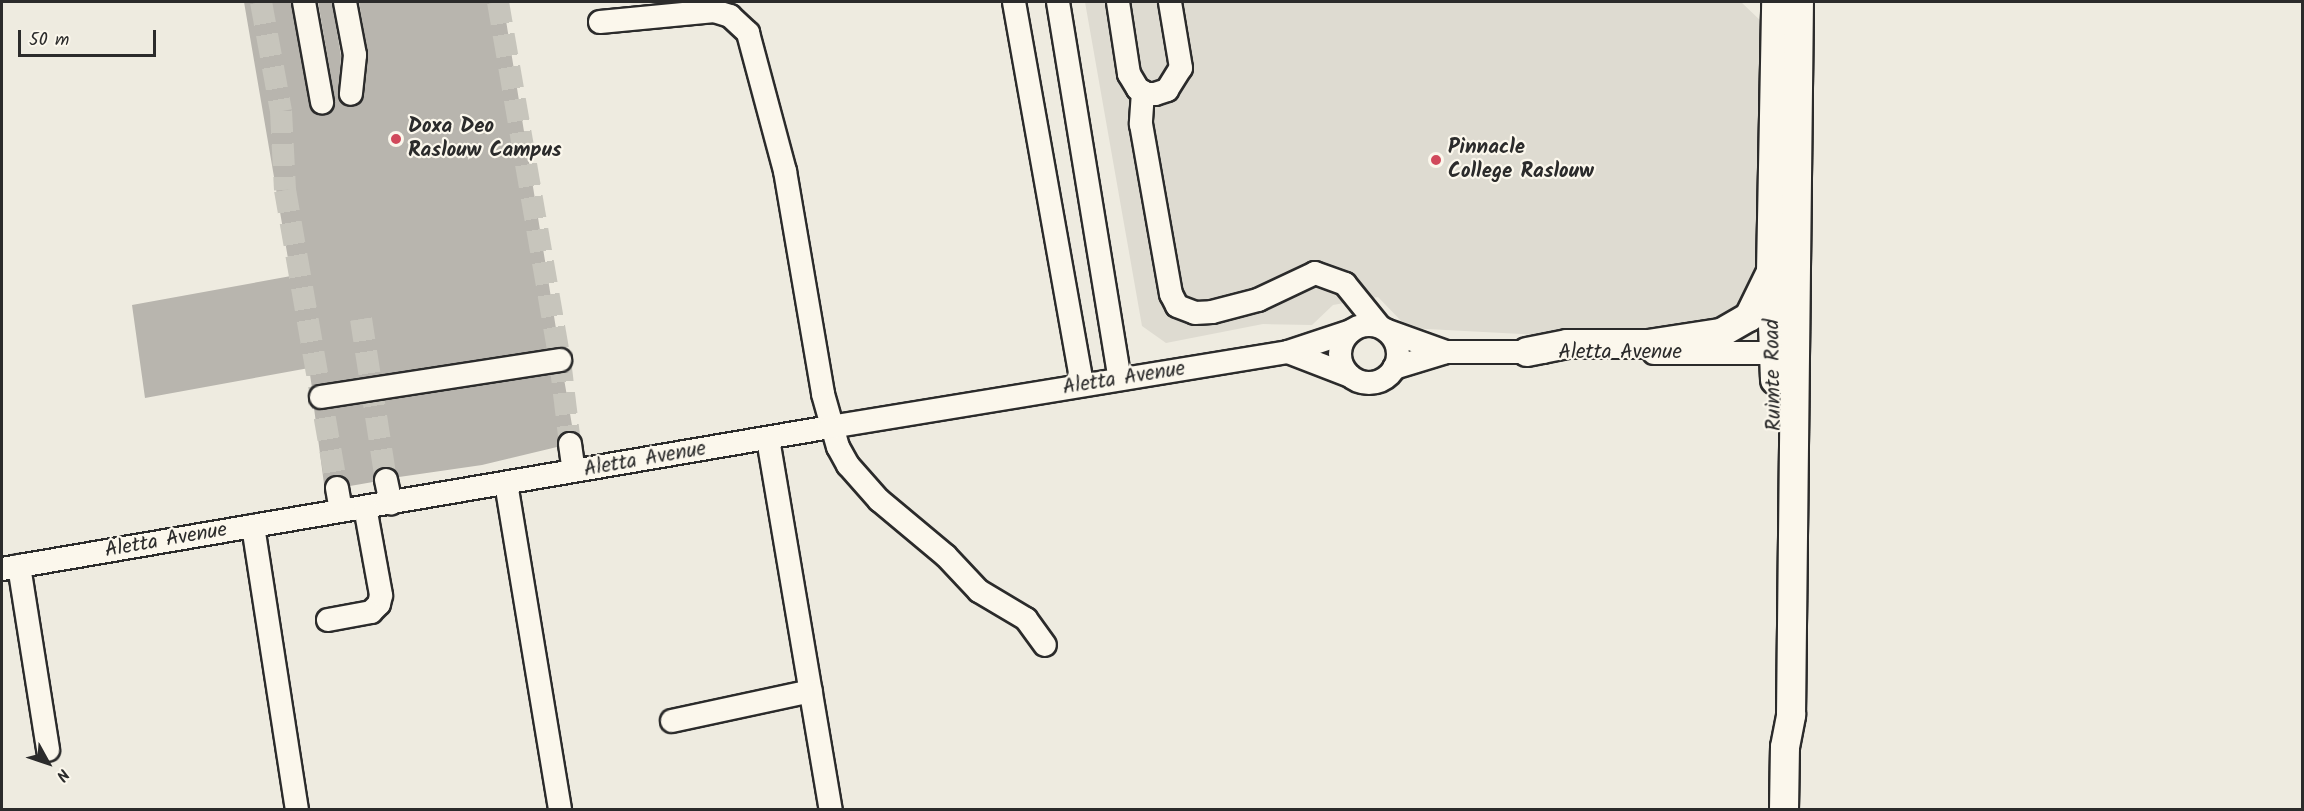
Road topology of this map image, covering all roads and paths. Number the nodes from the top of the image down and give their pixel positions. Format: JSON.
{"nodes":[{"id":1,"x":304,"y":2,"type":"edge"},
{"id":2,"x":345,"y":2,"type":"edge"},
{"id":3,"x":1014,"y":2,"type":"edge"},
{"id":4,"x":1058,"y":2,"type":"edge"},
{"id":5,"x":1118,"y":2,"type":"edge"},
{"id":6,"x":1170,"y":2,"type":"edge"},
{"id":7,"x":1776,"y":2,"type":"edge"},
{"id":8,"x":1799,"y":2,"type":"edge"},
{"id":9,"x":600,"y":22,"type":"dead end"},
{"id":10,"x":1143,"y":92,"type":"junction"},
{"id":11,"x":351,"y":94,"type":"dead end"},
{"id":12,"x":322,"y":102,"type":"dead end"},
{"id":13,"x":1771,"y":273,"type":"junction"},
{"id":14,"x":1384,"y":329,"type":"junction"},
{"id":15,"x":1351,"y":331,"type":"junction"},
{"id":16,"x":1288,"y":352,"type":"junction"},
{"id":17,"x":1446,"y":352,"type":"junction"},
{"id":18,"x":1527,"y":352,"type":"junction"},
{"id":19,"x":1784,"y":353,"type":"junction"},
{"id":20,"x":560,"y":360,"type":"dead end"},
{"id":21,"x":1394,"y":368,"type":"junction"},
{"id":22,"x":1350,"y":376,"type":"junction"},
{"id":23,"x":1120,"y":379,"type":"junction"},
{"id":24,"x":1082,"y":385,"type":"junction"},
{"id":25,"x":321,"y":397,"type":"dead end"},
{"id":26,"x":830,"y":427,"type":"junction"},
{"id":27,"x":768,"y":439,"type":"junction"},
{"id":28,"x":570,"y":444,"type":"tunnel mouth"},
{"id":29,"x":574,"y":471,"type":"junction"},
{"id":30,"x":386,"y":480,"type":"tunnel mouth"},
{"id":31,"x":506,"y":483,"type":"junction"},
{"id":32,"x":337,"y":488,"type":"tunnel mouth"},
{"id":33,"x":391,"y":503,"type":"junction"},
{"id":34,"x":365,"y":507,"type":"junction"},
{"id":35,"x":341,"y":511,"type":"junction"},
{"id":36,"x":253,"y":526,"type":"junction"},
{"id":37,"x":10,"y":567,"type":"edge"},
{"id":38,"x":328,"y":620,"type":"dead end"},
{"id":39,"x":1045,"y":645,"type":"dead end"},
{"id":40,"x":811,"y":691,"type":"junction"},
{"id":41,"x":672,"y":721,"type":"dead end"},
{"id":42,"x":48,"y":750,"type":"dead end"},
{"id":43,"x":297,"y":810,"type":"edge"},
{"id":44,"x":560,"y":810,"type":"edge"},
{"id":45,"x":831,"y":810,"type":"edge"},
{"id":46,"x":1784,"y":810,"type":"edge"}],
"edges":[{"from":1,"to":12,"type":"street"},
{"from":2,"to":11,"type":"street"},
{"from":3,"to":24,"type":"street"},
{"from":4,"to":23,"type":"street"},
{"from":5,"to":10,"type":"street"},
{"from":6,"to":10,"type":"street"},
{"from":7,"to":13,"type":"main road","name":"Ruimte Road"},
{"from":8,"to":19,"type":"main road","name":"Ruimte Road"},
{"from":9,"to":26,"type":"street"},
{"from":10,"to":14,"type":"street"},
{"from":13,"to":18,"type":"main road"},
{"from":13,"to":19,"type":"main road","name":"Ruimte Road"},
{"from":14,"to":15,"type":"street"},
{"from":14,"to":17,"type":"street","name":"Aletta Avenue"},
{"from":14,"to":21,"type":"street"},
{"from":15,"to":16,"type":"street","name":"Aletta Avenue"},
{"from":15,"to":22,"type":"street"},
{"from":16,"to":22,"type":"street"},
{"from":16,"to":23,"type":"street","name":"Aletta Avenue"},
{"from":17,"to":18,"type":"street","name":"Aletta Avenue"},
{"from":17,"to":21,"type":"street","name":"Aletta Avenue"},
{"from":18,"to":19,"type":"street","name":"Aletta Avenue"},
{"from":19,"to":46,"type":"main road","name":"Ruimte Road"},
{"from":20,"to":25,"type":"street"},
{"from":21,"to":22,"type":"street"},
{"from":23,"to":24,"type":"street","name":"Aletta Avenue"},
{"from":24,"to":26,"type":"street","name":"Aletta Avenue"},
{"from":26,"to":27,"type":"street","name":"Aletta Avenue"},
{"from":26,"to":39,"type":"street"},
{"from":27,"to":29,"type":"street","name":"Aletta Avenue"},
{"from":27,"to":40,"type":"street"},
{"from":28,"to":29,"type":"street"},
{"from":29,"to":31,"type":"street","name":"Aletta Avenue"},
{"from":30,"to":33,"type":"street"},
{"from":31,"to":33,"type":"street","name":"Aletta Avenue"},
{"from":31,"to":44,"type":"street"},
{"from":32,"to":35,"type":"street"},
{"from":33,"to":34,"type":"street","name":"Aletta Avenue"},
{"from":34,"to":35,"type":"street","name":"Aletta Avenue"},
{"from":34,"to":38,"type":"street"},
{"from":35,"to":36,"type":"street","name":"Aletta Avenue"},
{"from":36,"to":37,"type":"street","name":"Aletta Avenue"},
{"from":36,"to":43,"type":"street"},
{"from":37,"to":42,"type":"street"},
{"from":40,"to":41,"type":"street"},
{"from":40,"to":45,"type":"street"}]}
